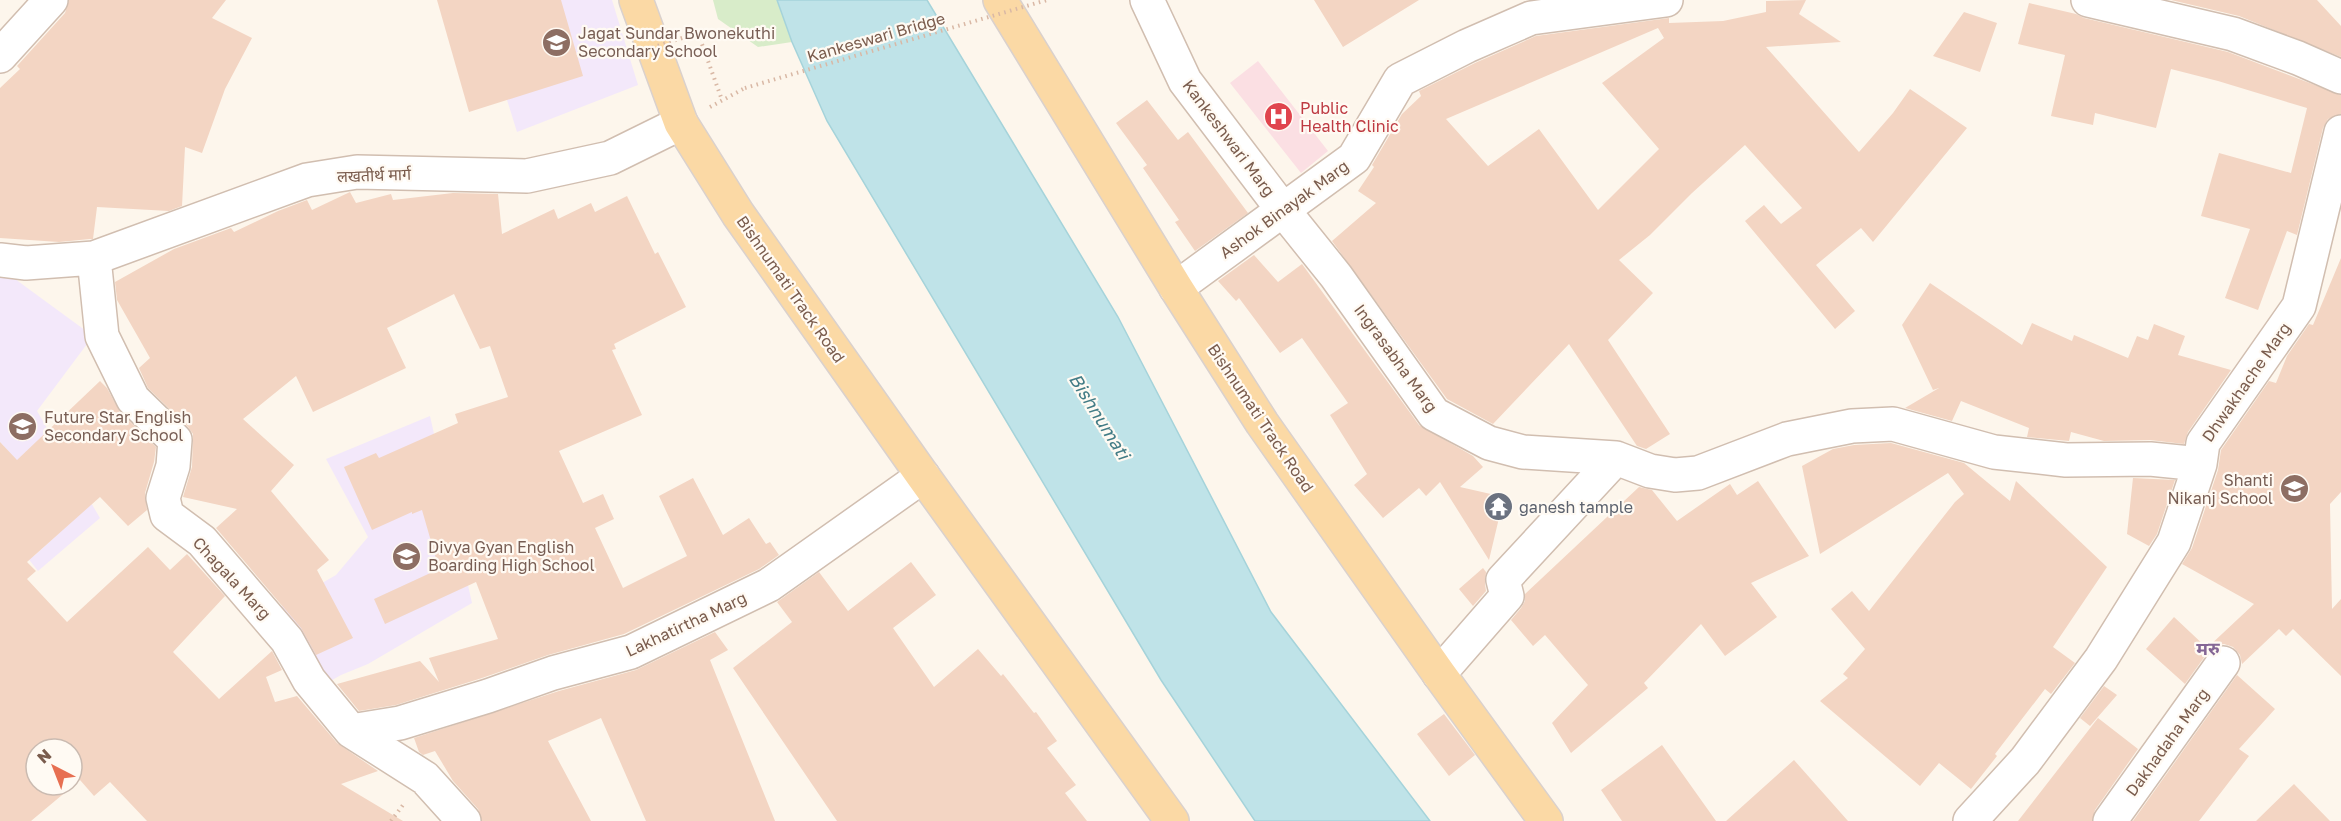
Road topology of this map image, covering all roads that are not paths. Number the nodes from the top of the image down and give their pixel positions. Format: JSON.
{"nodes":[{"id":1,"x":51,"y":0,"type":"edge"},
{"id":2,"x":636,"y":0,"type":"edge"},
{"id":3,"x":1000,"y":0,"type":"edge"},
{"id":4,"x":1147,"y":0,"type":"edge"},
{"id":5,"x":1666,"y":0,"type":"edge"},
{"id":6,"x":2088,"y":0,"type":"edge"},
{"id":7,"x":0,"y":56,"type":"edge"},
{"id":8,"x":2341,"y":77,"type":"edge"},
{"id":9,"x":681,"y":123,"type":"junction"},
{"id":10,"x":2341,"y":132,"type":"edge"},
{"id":11,"x":1283,"y":210,"type":"junction"},
{"id":12,"x":94,"y":258,"type":"junction"},
{"id":13,"x":0,"y":260,"type":"edge"},
{"id":14,"x":1176,"y":288,"type":"junction"},
{"id":15,"x":1616,"y":458,"type":"junction"},
{"id":16,"x":2200,"y":464,"type":"junction"},
{"id":17,"x":923,"y":476,"type":"junction"},
{"id":18,"x":2223,"y":663,"type":"dead end"},
{"id":19,"x":1438,"y":674,"type":"junction"},
{"id":20,"x":351,"y":731,"type":"junction"},
{"id":21,"x":464,"y":821,"type":"edge"},
{"id":22,"x":1172,"y":821,"type":"edge"},
{"id":23,"x":1546,"y":821,"type":"edge"},
{"id":24,"x":1970,"y":821,"type":"edge"},
{"id":25,"x":2110,"y":821,"type":"edge"}],
"edges":[{"from":1,"to":7,"type":"street"},
{"from":2,"to":9,"type":"main road","name":"Bishnumati Track Road"},
{"from":3,"to":14,"type":"main road","name":"Bishnumati Track Road"},
{"from":4,"to":11,"type":"street","name":"Kankeshwari Marg"},
{"from":5,"to":11,"type":"street","name":"Ashok Binayak Marg"},
{"from":6,"to":8,"type":"street"},
{"from":9,"to":12,"type":"street","name":"लखतीर्थ मार्ग"},
{"from":9,"to":17,"type":"main road","name":"Bishnumati Track Road"},
{"from":10,"to":16,"type":"street","name":"Dhwakhache Marg"},
{"from":11,"to":14,"type":"street","name":"Ashok Binayak Marg"},
{"from":11,"to":15,"type":"street","name":"Ingrasabha Marg"},
{"from":12,"to":13,"type":"street","name":"लखतीर्थ मार्ग"},
{"from":12,"to":20,"type":"street","name":"Chagala Marg"},
{"from":14,"to":19,"type":"main road","name":"Bishnumati Track Road"},
{"from":15,"to":16,"type":"street","name":"Ingrasabha Marg"},
{"from":15,"to":19,"type":"street"},
{"from":16,"to":24,"type":"street","name":"Dhwakhache Marg"},
{"from":17,"to":20,"type":"street","name":"Lakhatirtha Marg"},
{"from":17,"to":22,"type":"main road","name":"Bishnumati Track Road"},
{"from":18,"to":25,"type":"street","name":"Dakhadaha Marg"},
{"from":19,"to":23,"type":"main road","name":"Bishnumati Track Road"},
{"from":20,"to":21,"type":"street","name":"Chagala Marg"}]}
